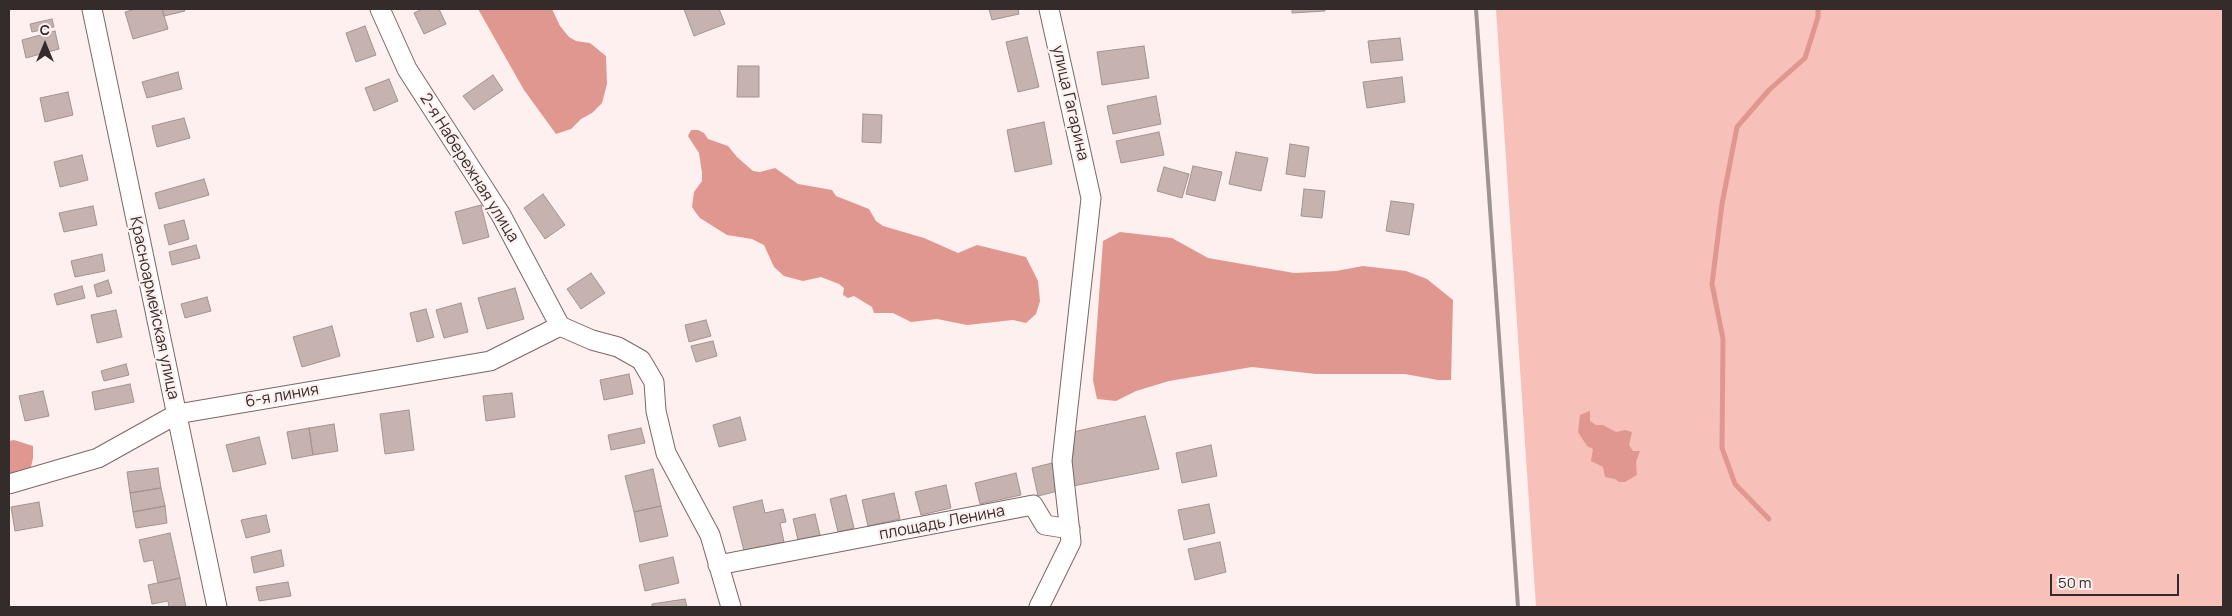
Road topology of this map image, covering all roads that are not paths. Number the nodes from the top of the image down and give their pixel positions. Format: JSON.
{"nodes":[{"id":1,"x":92,"y":9,"type":"edge"},
{"id":2,"x":380,"y":9,"type":"edge"},
{"id":3,"x":1049,"y":9,"type":"edge"},
{"id":4,"x":560,"y":326,"type":"junction"},
{"id":5,"x":177,"y":414,"type":"junction"},
{"id":6,"x":9,"y":484,"type":"edge"},
{"id":7,"x":1070,"y":529,"type":"junction"},
{"id":8,"x":718,"y":565,"type":"junction"},
{"id":9,"x":217,"y":607,"type":"edge"},
{"id":10,"x":731,"y":607,"type":"edge"},
{"id":11,"x":1039,"y":607,"type":"edge"}],
"edges":[{"from":1,"to":5,"type":"street","name":"Красноармейская улица"},
{"from":2,"to":4,"type":"street","name":"2-я Набережная улица"},
{"from":3,"to":7,"type":"street","name":"улица Гагарина"},
{"from":4,"to":5,"type":"street","name":"6-я линия"},
{"from":4,"to":8,"type":"street"},
{"from":5,"to":6,"type":"street","name":"6-я линия"},
{"from":5,"to":9,"type":"street","name":"Красноармейская улица"},
{"from":7,"to":8,"type":"street","name":"площадь Ленина"},
{"from":7,"to":11,"type":"street"},
{"from":8,"to":10,"type":"street"}]}
